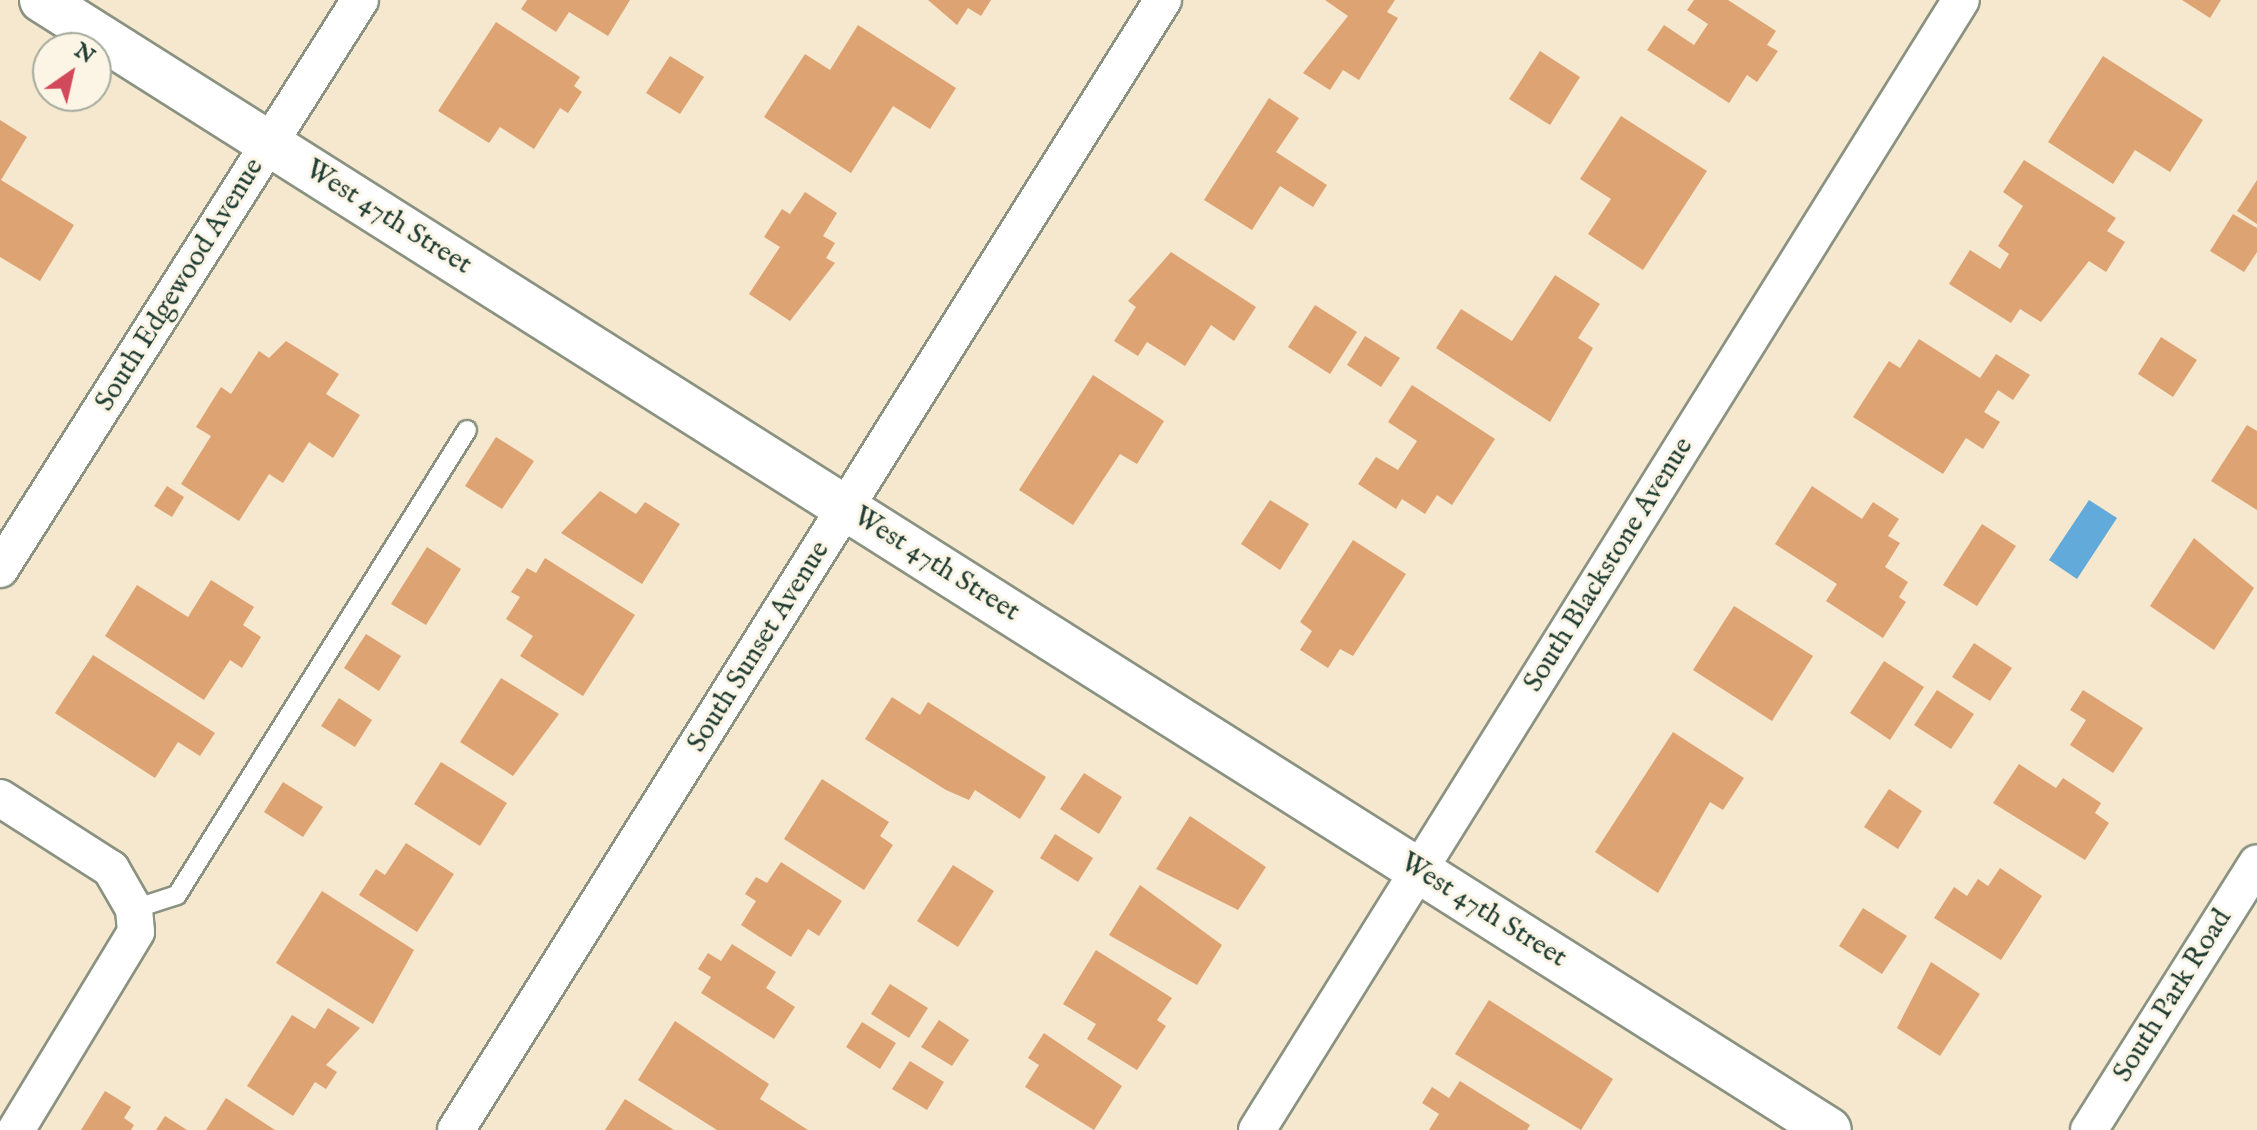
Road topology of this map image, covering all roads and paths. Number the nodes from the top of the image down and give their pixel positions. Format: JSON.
{"nodes":[{"id":1,"x":42,"y":0,"type":"edge"},
{"id":2,"x":360,"y":0,"type":"edge"},
{"id":3,"x":1163,"y":0,"type":"edge"},
{"id":4,"x":1961,"y":0,"type":"edge"},
{"id":5,"x":270,"y":144,"type":"junction"},
{"id":6,"x":467,"y":430,"type":"dead end"},
{"id":7,"x":846,"y":508,"type":"junction"},
{"id":8,"x":0,"y":569,"type":"edge"},
{"id":9,"x":0,"y":798,"type":"edge"},
{"id":10,"x":2257,"y":863,"type":"edge"},
{"id":11,"x":1419,"y":871,"type":"junction"},
{"id":12,"x":134,"y":909,"type":"junction"},
{"id":13,"x":16,"y":1130,"type":"edge"},
{"id":14,"x":456,"y":1130,"type":"edge"},
{"id":15,"x":1257,"y":1130,"type":"edge"},
{"id":16,"x":1829,"y":1130,"type":"edge"},
{"id":17,"x":2089,"y":1130,"type":"edge"}],
"edges":[{"from":1,"to":5,"type":"main road","name":"West 47th Street"},
{"from":2,"to":5,"type":"street","name":"South Edgewood Avenue"},
{"from":3,"to":7,"type":"street","name":"South Sunset Avenue"},
{"from":4,"to":11,"type":"street","name":"South Blackstone Avenue"},
{"from":5,"to":7,"type":"main road","name":"West 47th Street"},
{"from":5,"to":8,"type":"street","name":"South Edgewood Avenue"},
{"from":6,"to":12,"type":"lane"},
{"from":7,"to":11,"type":"main road","name":"West 47th Street"},
{"from":7,"to":14,"type":"street","name":"South Sunset Avenue"},
{"from":9,"to":12,"type":"street"},
{"from":10,"to":17,"type":"street","name":"South Park Road"},
{"from":11,"to":15,"type":"street","name":"South Blackstone Avenue"},
{"from":11,"to":16,"type":"main road","name":"West 47th Street"},
{"from":12,"to":13,"type":"street"}]}
